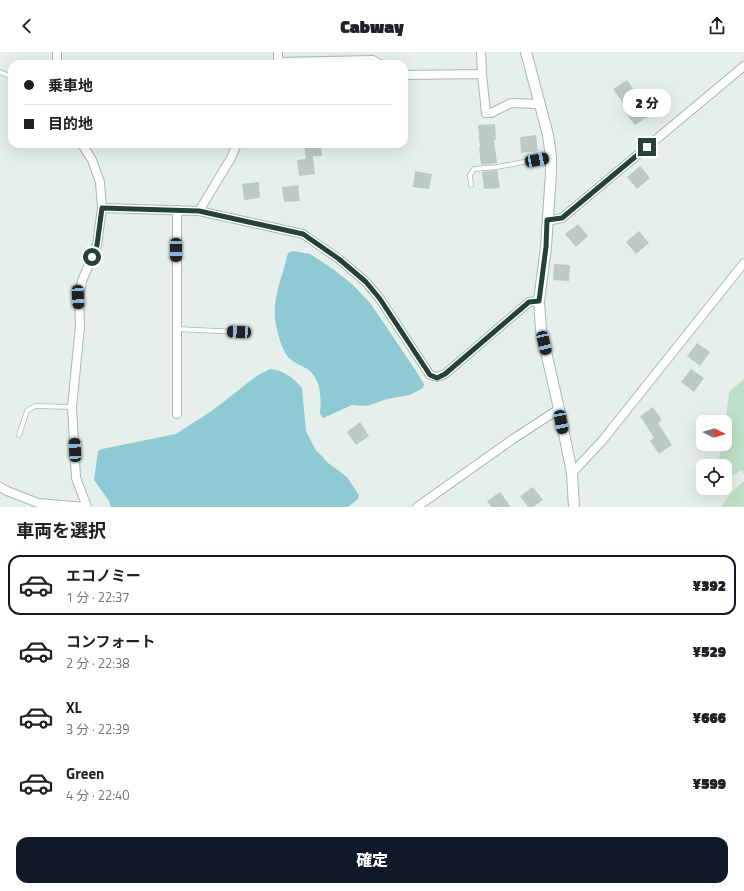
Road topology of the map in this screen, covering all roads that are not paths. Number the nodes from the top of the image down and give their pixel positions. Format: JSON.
{"nodes":[{"id":1,"x":481,"y":52,"type":"edge"},
{"id":2,"x":526,"y":52,"type":"edge"},
{"id":3,"x":744,"y":66,"type":"edge"},
{"id":4,"x":482,"y":74,"type":"junction"},
{"id":5,"x":408,"y":75,"type":"edge"},
{"id":6,"x":539,"y":104,"type":"junction"},
{"id":7,"x":84,"y":148,"type":"edge"},
{"id":8,"x":235,"y":148,"type":"edge"},
{"id":9,"x":551,"y":157,"type":"junction"},
{"id":10,"x":471,"y":185,"type":"dead end"},
{"id":11,"x":102,"y":208,"type":"junction"},
{"id":12,"x":178,"y":210,"type":"junction"},
{"id":13,"x":199,"y":211,"type":"junction"},
{"id":14,"x":547,"y":220,"type":"junction"},
{"id":15,"x":744,"y":263,"type":"edge"},
{"id":16,"x":539,"y":301,"type":"junction"},
{"id":17,"x":176,"y":329,"type":"junction"},
{"id":18,"x":239,"y":332,"type":"dead end"},
{"id":19,"x":72,"y":407,"type":"junction"},
{"id":20,"x":559,"y":409,"type":"junction"},
{"id":21,"x":177,"y":414,"type":"dead end"},
{"id":22,"x":19,"y":435,"type":"dead end"},
{"id":23,"x":572,"y":473,"type":"junction"},
{"id":24,"x":0,"y":487,"type":"edge"},
{"id":25,"x":86,"y":507,"type":"edge"},
{"id":26,"x":417,"y":507,"type":"edge"},
{"id":27,"x":574,"y":507,"type":"edge"}],
"edges":[{"from":1,"to":4,"type":"street"},
{"from":2,"to":6,"type":"street"},
{"from":3,"to":14,"type":"street"},
{"from":4,"to":5,"type":"street"},
{"from":4,"to":6,"type":"street"},
{"from":6,"to":9,"type":"street"},
{"from":7,"to":11,"type":"street"},
{"from":8,"to":13,"type":"street"},
{"from":9,"to":10,"type":"lane"},
{"from":9,"to":14,"type":"street"},
{"from":11,"to":12,"type":"street"},
{"from":11,"to":19,"type":"street"},
{"from":12,"to":13,"type":"street"},
{"from":12,"to":17,"type":"street"},
{"from":13,"to":16,"type":"street"},
{"from":14,"to":16,"type":"street"},
{"from":15,"to":23,"type":"street"},
{"from":16,"to":20,"type":"street"},
{"from":17,"to":18,"type":"lane"},
{"from":17,"to":21,"type":"street"},
{"from":19,"to":22,"type":"lane"},
{"from":19,"to":25,"type":"street"},
{"from":20,"to":23,"type":"street"},
{"from":20,"to":26,"type":"street"},
{"from":23,"to":27,"type":"street"},
{"from":24,"to":25,"type":"street"}]}
